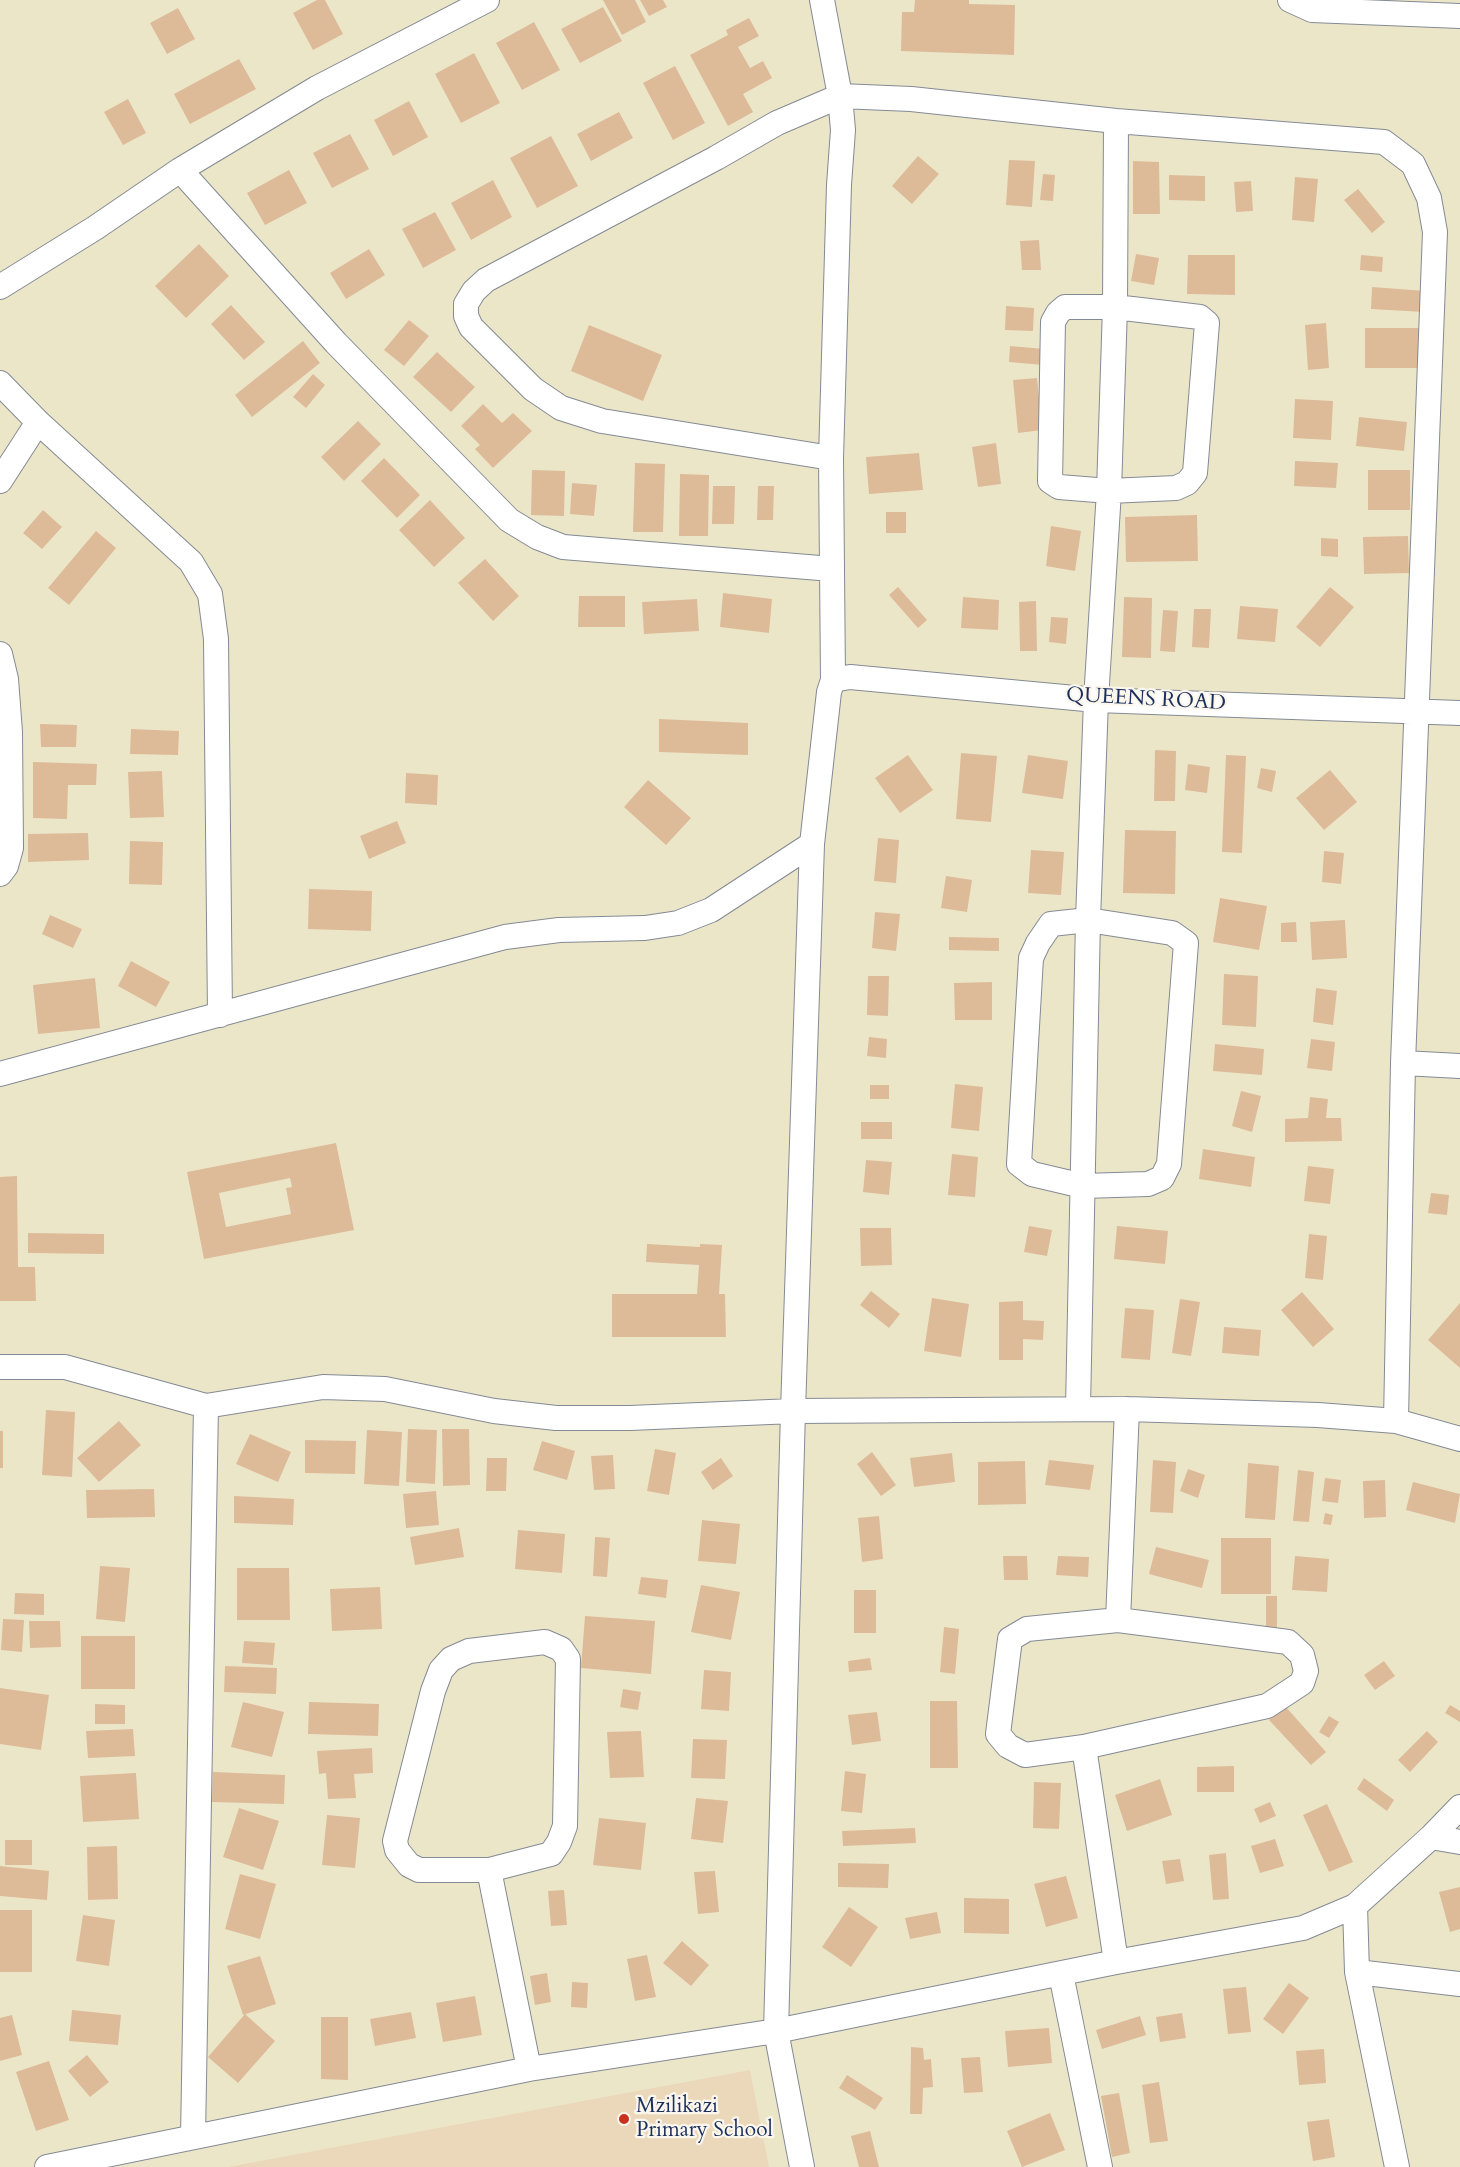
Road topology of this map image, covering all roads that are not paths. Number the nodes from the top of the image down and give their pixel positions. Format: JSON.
{"nodes":[{"id":1,"x":487,"y":0,"type":"edge"},
{"id":2,"x":822,"y":0,"type":"edge"},
{"id":3,"x":1290,"y":0,"type":"edge"},
{"id":4,"x":1460,"y":16,"type":"edge"},
{"id":5,"x":840,"y":96,"type":"junction"},
{"id":6,"x":1116,"y":120,"type":"junction"},
{"id":7,"x":180,"y":170,"type":"junction"},
{"id":8,"x":0,"y":287,"type":"edge"},
{"id":9,"x":1114,"y":307,"type":"junction"},
{"id":10,"x":0,"y":383,"type":"edge"},
{"id":11,"x":9,"y":401,"type":"edge"},
{"id":12,"x":38,"y":422,"type":"junction"},
{"id":13,"x":831,"y":458,"type":"junction"},
{"id":14,"x":0,"y":481,"type":"edge"},
{"id":15,"x":1109,"y":491,"type":"junction"},
{"id":16,"x":832,"y":569,"type":"junction"},
{"id":17,"x":0,"y":654,"type":"edge"},
{"id":18,"x":833,"y":680,"type":"junction"},
{"id":19,"x":1096,"y":700,"type":"junction"},
{"id":20,"x":1418,"y":711,"type":"junction"},
{"id":21,"x":1460,"y":713,"type":"edge"},
{"id":22,"x":813,"y":844,"type":"junction"},
{"id":23,"x":0,"y":874,"type":"edge"},
{"id":24,"x":1088,"y":920,"type":"junction"},
{"id":25,"x":220,"y":1015,"type":"junction"},
{"id":26,"x":1403,"y":1063,"type":"junction"},
{"id":27,"x":1460,"y":1066,"type":"edge"},
{"id":28,"x":0,"y":1074,"type":"edge"},
{"id":29,"x":1083,"y":1186,"type":"junction"},
{"id":30,"x":0,"y":1366,"type":"edge"},
{"id":31,"x":206,"y":1406,"type":"junction"},
{"id":32,"x":1078,"y":1408,"type":"junction"},
{"id":33,"x":1127,"y":1409,"type":"junction"},
{"id":34,"x":793,"y":1411,"type":"junction"},
{"id":35,"x":1396,"y":1421,"type":"junction"},
{"id":36,"x":1460,"y":1439,"type":"edge"},
{"id":37,"x":1118,"y":1620,"type":"junction"},
{"id":38,"x":1084,"y":1747,"type":"junction"},
{"id":39,"x":1460,"y":1807,"type":"edge"},
{"id":40,"x":1431,"y":1837,"type":"junction"},
{"id":41,"x":1460,"y":1842,"type":"edge"},
{"id":42,"x":489,"y":1870,"type":"junction"},
{"id":43,"x":1355,"y":1906,"type":"junction"},
{"id":44,"x":1116,"y":1962,"type":"junction"},
{"id":45,"x":1357,"y":1972,"type":"junction"},
{"id":46,"x":1061,"y":1974,"type":"junction"},
{"id":47,"x":1460,"y":1984,"type":"edge"},
{"id":48,"x":776,"y":2031,"type":"junction"},
{"id":49,"x":529,"y":2069,"type":"junction"},
{"id":50,"x":194,"y":2137,"type":"junction"},
{"id":51,"x":47,"y":2167,"type":"edge"},
{"id":52,"x":802,"y":2167,"type":"edge"},
{"id":53,"x":1100,"y":2167,"type":"edge"},
{"id":54,"x":1397,"y":2167,"type":"edge"}],
"edges":[{"from":1,"to":7,"type":"street"},
{"from":2,"to":5,"type":"street"},
{"from":3,"to":4,"type":"street"},
{"from":5,"to":6,"type":"street"},
{"from":5,"to":13,"type":"street"},
{"from":5,"to":13,"type":"street"},
{"from":6,"to":9,"type":"street"},
{"from":6,"to":20,"type":"street"},
{"from":7,"to":8,"type":"street"},
{"from":7,"to":16,"type":"street"},
{"from":9,"to":15,"type":"street"},
{"from":9,"to":15,"type":"street"},
{"from":9,"to":15,"type":"street"},
{"from":10,"to":11,"type":"street"},
{"from":11,"to":12,"type":"street"},
{"from":12,"to":14,"type":"street"},
{"from":12,"to":25,"type":"street"},
{"from":13,"to":16,"type":"street"},
{"from":15,"to":19,"type":"street"},
{"from":16,"to":18,"type":"street"},
{"from":17,"to":23,"type":"street"},
{"from":18,"to":19,"type":"street","name":"QUEENS ROAD"},
{"from":18,"to":22,"type":"street"},
{"from":19,"to":20,"type":"street","name":"QUEENS ROAD"},
{"from":19,"to":24,"type":"street"},
{"from":20,"to":21,"type":"street","name":"QUEENS ROAD"},
{"from":20,"to":26,"type":"street"},
{"from":22,"to":25,"type":"street"},
{"from":22,"to":34,"type":"street"},
{"from":24,"to":29,"type":"street"},
{"from":24,"to":29,"type":"street"},
{"from":24,"to":29,"type":"street"},
{"from":25,"to":28,"type":"street"},
{"from":26,"to":27,"type":"street"},
{"from":26,"to":35,"type":"street"},
{"from":29,"to":32,"type":"street"},
{"from":30,"to":31,"type":"street"},
{"from":31,"to":34,"type":"street"},
{"from":31,"to":50,"type":"street"},
{"from":32,"to":33,"type":"street"},
{"from":32,"to":34,"type":"street"},
{"from":33,"to":35,"type":"street"},
{"from":33,"to":37,"type":"street"},
{"from":34,"to":48,"type":"street"},
{"from":35,"to":36,"type":"street"},
{"from":37,"to":38,"type":"street"},
{"from":37,"to":38,"type":"street"},
{"from":38,"to":44,"type":"street"},
{"from":39,"to":40,"type":"street"},
{"from":40,"to":41,"type":"street"},
{"from":40,"to":43,"type":"street"},
{"from":42,"to":42,"type":"street"},
{"from":42,"to":49,"type":"street"},
{"from":43,"to":44,"type":"street"},
{"from":43,"to":45,"type":"street"},
{"from":44,"to":46,"type":"street"},
{"from":45,"to":47,"type":"street"},
{"from":45,"to":54,"type":"street"},
{"from":46,"to":48,"type":"street"},
{"from":46,"to":53,"type":"street"},
{"from":48,"to":49,"type":"street"},
{"from":48,"to":52,"type":"street"},
{"from":49,"to":50,"type":"street"},
{"from":50,"to":51,"type":"street"}]}
